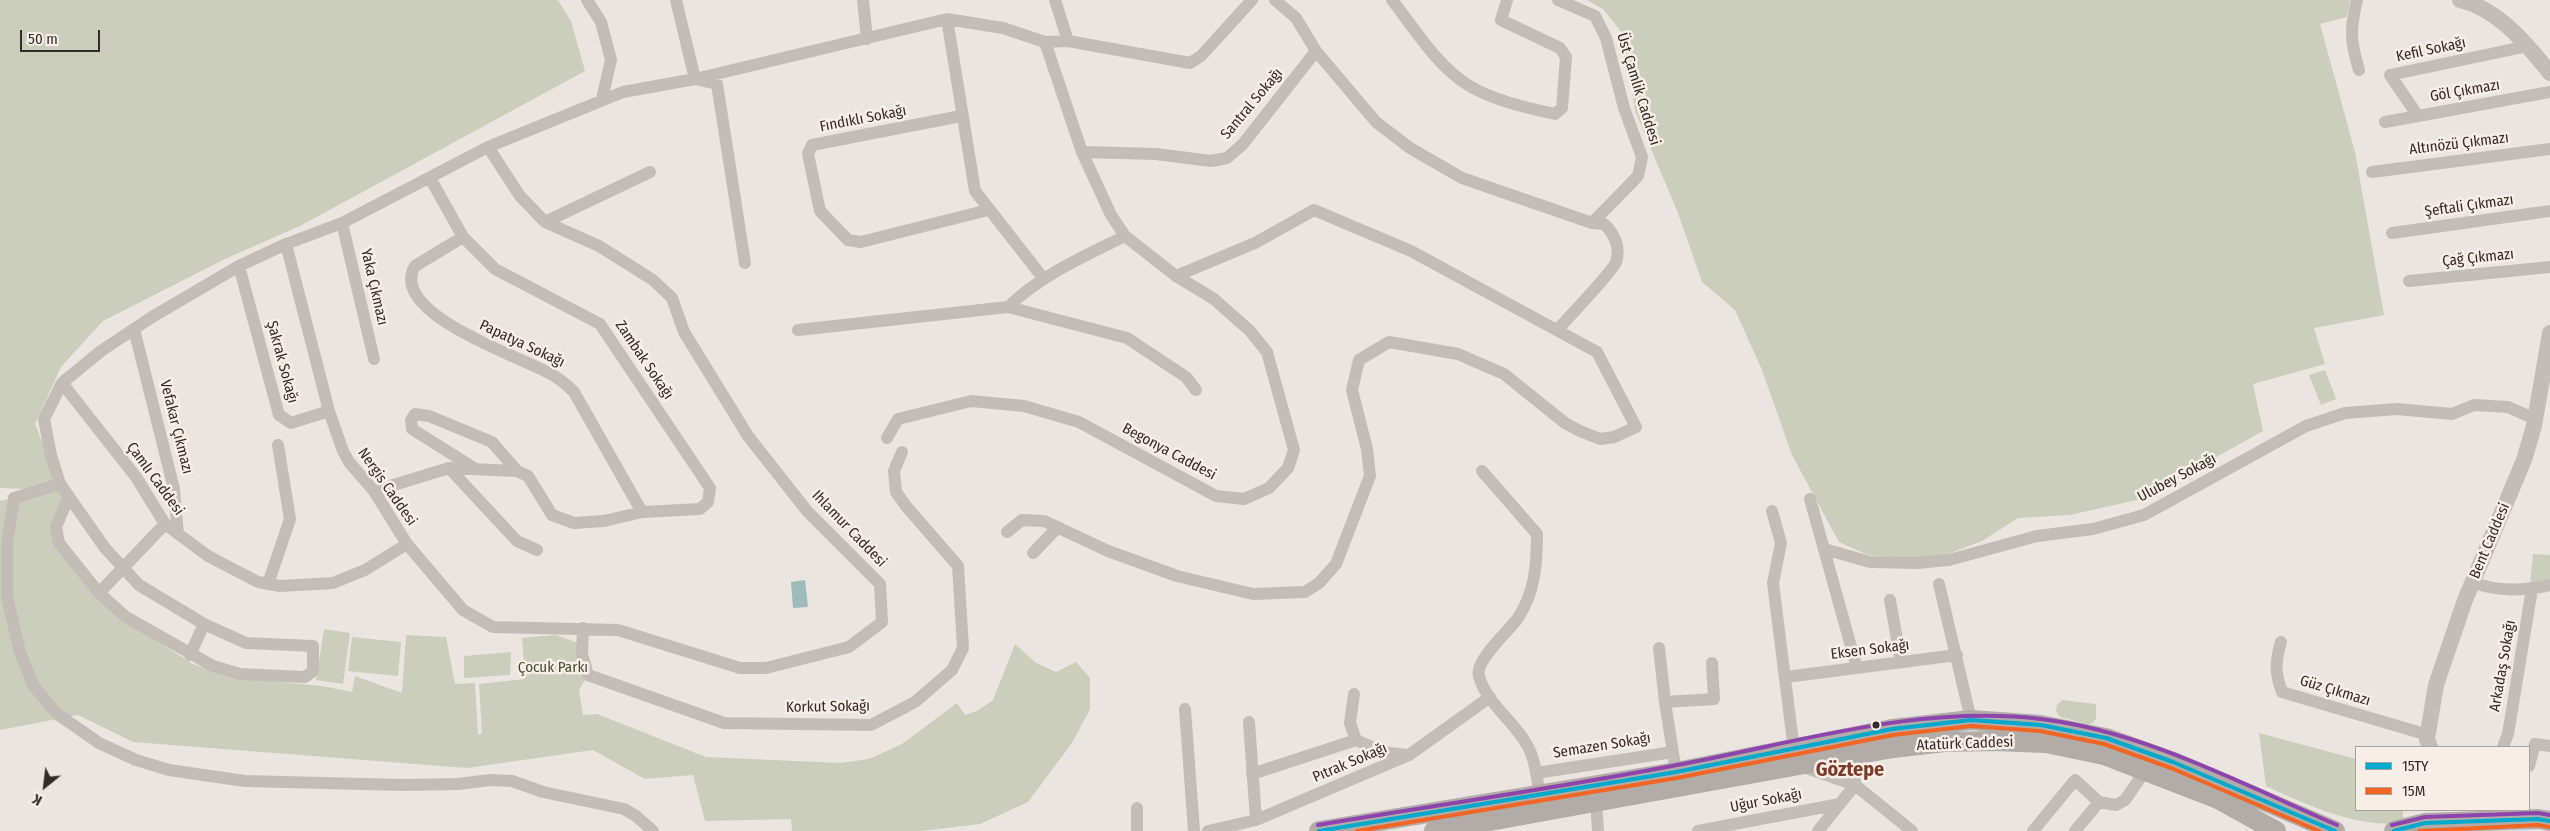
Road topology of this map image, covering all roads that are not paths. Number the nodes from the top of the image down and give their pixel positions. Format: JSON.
{"nodes":[{"id":1,"x":586,"y":0,"type":"edge"},
{"id":2,"x":676,"y":0,"type":"edge"},
{"id":3,"x":863,"y":0,"type":"edge"},
{"id":4,"x":1055,"y":0,"type":"edge"},
{"id":5,"x":1252,"y":0,"type":"edge"},
{"id":6,"x":1275,"y":0,"type":"edge"},
{"id":7,"x":1392,"y":0,"type":"edge"},
{"id":8,"x":1507,"y":0,"type":"edge"},
{"id":9,"x":1558,"y":0,"type":"edge"},
{"id":10,"x":2357,"y":0,"type":"edge"},
{"id":11,"x":2460,"y":0,"type":"edge"},
{"id":12,"x":948,"y":18,"type":"junction"},
{"id":13,"x":867,"y":39,"type":"junction"},
{"id":14,"x":1068,"y":41,"type":"junction"},
{"id":15,"x":1045,"y":42,"type":"junction"},
{"id":16,"x":2528,"y":46,"type":"junction"},
{"id":17,"x":1316,"y":51,"type":"junction"},
{"id":18,"x":2359,"y":70,"type":"dead end"},
{"id":19,"x":2550,"y":73,"type":"edge"},
{"id":20,"x":695,"y":79,"type":"junction"},
{"id":21,"x":605,"y":85,"type":"junction"},
{"id":22,"x":623,"y":92,"type":"junction"},
{"id":23,"x":2550,"y":92,"type":"edge"},
{"id":24,"x":602,"y":99,"type":"junction"},
{"id":25,"x":961,"y":116,"type":"junction"},
{"id":26,"x":2418,"y":116,"type":"junction"},
{"id":27,"x":2385,"y":122,"type":"dead end"},
{"id":28,"x":488,"y":147,"type":"junction"},
{"id":29,"x":2550,"y":150,"type":"edge"},
{"id":30,"x":1082,"y":152,"type":"junction"},
{"id":31,"x":650,"y":172,"type":"dead end"},
{"id":32,"x":2372,"y":172,"type":"dead end"},
{"id":33,"x":430,"y":178,"type":"junction"},
{"id":34,"x":988,"y":210,"type":"junction"},
{"id":35,"x":2550,"y":211,"type":"edge"},
{"id":36,"x":545,"y":222,"type":"junction"},
{"id":37,"x":342,"y":223,"type":"junction"},
{"id":38,"x":1592,"y":223,"type":"junction"},
{"id":39,"x":2392,"y":233,"type":"dead end"},
{"id":40,"x":1124,"y":236,"type":"junction"},
{"id":41,"x":463,"y":237,"type":"junction"},
{"id":42,"x":286,"y":244,"type":"junction"},
{"id":43,"x":745,"y":263,"type":"dead end"},
{"id":44,"x":239,"y":266,"type":"junction"},
{"id":45,"x":2550,"y":267,"type":"edge"},
{"id":46,"x":1176,"y":276,"type":"junction"},
{"id":47,"x":1043,"y":278,"type":"junction"},
{"id":48,"x":2409,"y":281,"type":"dead end"},
{"id":49,"x":1008,"y":308,"type":"junction"},
{"id":50,"x":134,"y":329,"type":"junction"},
{"id":51,"x":1558,"y":329,"type":"junction"},
{"id":52,"x":798,"y":330,"type":"dead end"},
{"id":53,"x":2550,"y":333,"type":"edge"},
{"id":54,"x":374,"y":359,"type":"dead end"},
{"id":55,"x":62,"y":383,"type":"junction"},
{"id":56,"x":1196,"y":390,"type":"dead end"},
{"id":57,"x":329,"y":411,"type":"junction"},
{"id":58,"x":2535,"y":419,"type":"junction"},
{"id":59,"x":887,"y":438,"type":"dead end"},
{"id":60,"x":278,"y":445,"type":"dead end"},
{"id":61,"x":902,"y":452,"type":"dead end"},
{"id":62,"x":449,"y":468,"type":"junction"},
{"id":63,"x":476,"y":469,"type":"junction"},
{"id":64,"x":517,"y":471,"type":"junction"},
{"id":65,"x":1482,"y":471,"type":"dead end"},
{"id":66,"x":60,"y":484,"type":"junction"},
{"id":67,"x":374,"y":491,"type":"junction"},
{"id":68,"x":69,"y":496,"type":"junction"},
{"id":69,"x":1810,"y":499,"type":"dead end"},
{"id":70,"x":1772,"y":511,"type":"dead end"},
{"id":71,"x":642,"y":512,"type":"junction"},
{"id":72,"x":165,"y":524,"type":"junction"},
{"id":73,"x":1058,"y":527,"type":"junction"},
{"id":74,"x":1007,"y":532,"type":"dead end"},
{"id":75,"x":178,"y":534,"type":"junction"},
{"id":76,"x":407,"y":544,"type":"junction"},
{"id":77,"x":1824,"y":549,"type":"junction"},
{"id":78,"x":536,"y":550,"type":"dead end"},
{"id":79,"x":1033,"y":553,"type":"dead end"},
{"id":80,"x":123,"y":568,"type":"junction"},
{"id":81,"x":2472,"y":582,"type":"junction"},
{"id":82,"x":268,"y":584,"type":"junction"},
{"id":83,"x":1939,"y":584,"type":"dead end"},
{"id":84,"x":2550,"y":585,"type":"edge"},
{"id":85,"x":2532,"y":589,"type":"junction"},
{"id":86,"x":99,"y":593,"type":"junction"},
{"id":87,"x":1890,"y":600,"type":"dead end"},
{"id":88,"x":204,"y":624,"type":"junction"},
{"id":89,"x":583,"y":628,"type":"junction"},
{"id":90,"x":2281,"y":642,"type":"dead end"},
{"id":91,"x":1658,"y":648,"type":"dead end"},
{"id":92,"x":190,"y":655,"type":"junction"},
{"id":93,"x":1957,"y":655,"type":"junction"},
{"id":94,"x":1900,"y":662,"type":"junction"},
{"id":95,"x":1712,"y":663,"type":"dead end"},
{"id":96,"x":1857,"y":668,"type":"junction"},
{"id":97,"x":1786,"y":677,"type":"junction"},
{"id":98,"x":1354,"y":694,"type":"dead end"},
{"id":99,"x":1490,"y":697,"type":"junction"},
{"id":100,"x":1665,"y":702,"type":"junction"},
{"id":101,"x":1184,"y":710,"type":"dead end"},
{"id":102,"x":1971,"y":720,"type":"junction"},
{"id":103,"x":1249,"y":722,"type":"dead end"},
{"id":104,"x":1356,"y":740,"type":"junction"},
{"id":105,"x":2429,"y":741,"type":"edge"},
{"id":106,"x":2503,"y":746,"type":"edge"},
{"id":107,"x":2550,"y":746,"type":"edge"},
{"id":108,"x":1673,"y":752,"type":"junction"},
{"id":109,"x":1409,"y":755,"type":"junction"},
{"id":110,"x":1854,"y":756,"type":"junction"},
{"id":111,"x":1797,"y":758,"type":"junction"},
{"id":112,"x":2530,"y":763,"type":"edge"},
{"id":113,"x":2145,"y":771,"type":"junction"},
{"id":114,"x":1676,"y":772,"type":"junction"},
{"id":115,"x":1536,"y":773,"type":"junction"},
{"id":116,"x":1252,"y":774,"type":"junction"},
{"id":117,"x":1855,"y":785,"type":"junction"},
{"id":118,"x":1596,"y":802,"type":"junction"},
{"id":119,"x":2099,"y":802,"type":"junction"},
{"id":120,"x":1542,"y":803,"type":"junction"},
{"id":121,"x":1840,"y":804,"type":"junction"},
{"id":122,"x":1137,"y":808,"type":"dead end"},
{"id":123,"x":1807,"y":810,"type":"junction"},
{"id":124,"x":2504,"y":815,"type":"edge"},
{"id":125,"x":1256,"y":820,"type":"junction"},
{"id":126,"x":2544,"y":820,"type":"edge"},
{"id":127,"x":1819,"y":830,"type":"edge"},
{"id":128,"x":653,"y":831,"type":"edge"},
{"id":129,"x":1136,"y":831,"type":"edge"},
{"id":130,"x":1194,"y":831,"type":"edge"},
{"id":131,"x":1208,"y":831,"type":"edge"},
{"id":132,"x":1319,"y":831,"type":"edge"},
{"id":133,"x":1434,"y":831,"type":"edge"},
{"id":134,"x":1598,"y":831,"type":"edge"},
{"id":135,"x":1698,"y":831,"type":"edge"},
{"id":136,"x":1912,"y":831,"type":"edge"},
{"id":137,"x":2033,"y":831,"type":"edge"},
{"id":138,"x":2075,"y":831,"type":"edge"},
{"id":139,"x":2276,"y":831,"type":"edge"},
{"id":140,"x":2335,"y":831,"type":"edge"},
{"id":141,"x":2394,"y":831,"type":"edge"}],
"edges":[{"from":1,"to":21,"type":"street"},
{"from":2,"to":20,"type":"street"},
{"from":3,"to":13,"type":"street"},
{"from":4,"to":14,"type":"street"},
{"from":5,"to":14,"type":"street"},
{"from":6,"to":17,"type":"street"},
{"from":7,"to":8,"type":"street"},
{"from":9,"to":38,"type":"street","name":"Üst Çamlik Caddesi"},
{"from":10,"to":18,"type":"street"},
{"from":11,"to":16,"type":"street"},
{"from":12,"to":13,"type":"street"},
{"from":12,"to":15,"type":"street"},
{"from":12,"to":25,"type":"street"},
{"from":13,"to":20,"type":"street"},
{"from":14,"to":15,"type":"street"},
{"from":15,"to":30,"type":"street","name":"Begonya Caddesi"},
{"from":16,"to":19,"type":"street"},
{"from":16,"to":26,"type":"street","name":"Kefil Sokağı"},
{"from":17,"to":30,"type":"street","name":"Santral Sokağı"},
{"from":17,"to":38,"type":"street"},
{"from":20,"to":22,"type":"street"},
{"from":20,"to":43,"type":"street"},
{"from":21,"to":22,"type":"street"},
{"from":21,"to":24,"type":"street"},
{"from":22,"to":24,"type":"street"},
{"from":23,"to":26,"type":"street","name":"Göl Çıkmazı"},
{"from":24,"to":28,"type":"street"},
{"from":25,"to":34,"type":"street"},
{"from":25,"to":34,"type":"street","name":"Fındıklı Sokağı"},
{"from":26,"to":27,"type":"street","name":"Göl Çıkmazı"},
{"from":28,"to":33,"type":"street"},
{"from":28,"to":36,"type":"street"},
{"from":29,"to":32,"type":"street","name":"Altınözü Çıkmazı"},
{"from":30,"to":40,"type":"street","name":"Begonya Caddesi"},
{"from":31,"to":36,"type":"street"},
{"from":33,"to":37,"type":"street"},
{"from":33,"to":41,"type":"street","name":"Zambak Sokağı"},
{"from":34,"to":47,"type":"street"},
{"from":35,"to":39,"type":"street","name":"Şeftali Çıkmazı"},
{"from":36,"to":89,"type":"street","name":"Ihlamur Caddesi"},
{"from":37,"to":42,"type":"street"},
{"from":37,"to":54,"type":"street","name":"Yaka Çıkmazı"},
{"from":38,"to":51,"type":"street"},
{"from":40,"to":46,"type":"street","name":"Begonya Caddesi"},
{"from":40,"to":47,"type":"street"},
{"from":41,"to":71,"type":"street","name":"Papatya Sokağı"},
{"from":41,"to":71,"type":"street","name":"Zambak Sokağı"},
{"from":42,"to":44,"type":"street"},
{"from":42,"to":57,"type":"street","name":"Nergis Caddesi"},
{"from":44,"to":50,"type":"street"},
{"from":44,"to":57,"type":"street","name":"Şakrak Sokağı"},
{"from":45,"to":48,"type":"street","name":"Çağ Çıkmazı"},
{"from":46,"to":51,"type":"street"},
{"from":46,"to":59,"type":"street","name":"Begonya Caddesi"},
{"from":47,"to":49,"type":"street"},
{"from":49,"to":52,"type":"street"},
{"from":49,"to":56,"type":"street"},
{"from":50,"to":55,"type":"street"},
{"from":50,"to":75,"type":"street","name":"Vefakar Çıkmazı"},
{"from":51,"to":73,"type":"street"},
{"from":53,"to":58,"type":"street","name":"Bent Caddesi"},
{"from":55,"to":66,"type":"street"},
{"from":55,"to":72,"type":"street","name":"Çamlı Caddesi"},
{"from":57,"to":67,"type":"street","name":"Nergis Caddesi"},
{"from":58,"to":77,"type":"street","name":"Ulubey Sokağı"},
{"from":58,"to":81,"type":"street","name":"Bent Caddesi"},
{"from":60,"to":82,"type":"street"},
{"from":61,"to":89,"type":"street","name":"Korkut Sokağı"},
{"from":62,"to":63,"type":"street"},
{"from":62,"to":67,"type":"street"},
{"from":62,"to":78,"type":"street"},
{"from":63,"to":64,"type":"street"},
{"from":63,"to":64,"type":"street","name":"Zambak Sokağı"},
{"from":64,"to":71,"type":"street","name":"Zambak Sokağı"},
{"from":65,"to":99,"type":"street"},
{"from":66,"to":68,"type":"street"},
{"from":66,"to":128,"type":"street"},
{"from":67,"to":76,"type":"street","name":"Nergis Caddesi"},
{"from":68,"to":80,"type":"street"},
{"from":68,"to":86,"type":"street"},
{"from":69,"to":77,"type":"street"},
{"from":70,"to":97,"type":"street"},
{"from":72,"to":75,"type":"street","name":"Çamlı Caddesi"},
{"from":72,"to":80,"type":"street"},
{"from":73,"to":74,"type":"street"},
{"from":73,"to":79,"type":"street"},
{"from":75,"to":82,"type":"street","name":"Çamlı Caddesi"},
{"from":76,"to":82,"type":"street","name":"Çamlı Caddesi"},
{"from":76,"to":89,"type":"street","name":"Nergis Caddesi"},
{"from":77,"to":96,"type":"street"},
{"from":80,"to":86,"type":"street"},
{"from":80,"to":88,"type":"street"},
{"from":81,"to":85,"type":"street"},
{"from":81,"to":105,"type":"street","name":"Bent Caddesi"},
{"from":83,"to":93,"type":"street"},
{"from":84,"to":85,"type":"street"},
{"from":85,"to":106,"type":"street","name":"Arkadaş Sokağı"},
{"from":86,"to":92,"type":"street"},
{"from":87,"to":94,"type":"street"},
{"from":88,"to":92,"type":"street"},
{"from":88,"to":92,"type":"street"},
{"from":90,"to":105,"type":"street","name":"Güz Çıkmazı"},
{"from":91,"to":100,"type":"street"},
{"from":93,"to":94,"type":"street","name":"Eksen Sokağı"},
{"from":93,"to":102,"type":"street"},
{"from":94,"to":96,"type":"street","name":"Eksen Sokağı"},
{"from":95,"to":100,"type":"street"},
{"from":96,"to":97,"type":"street","name":"Eksen Sokağı"},
{"from":97,"to":111,"type":"street"},
{"from":98,"to":104,"type":"street"},
{"from":99,"to":109,"type":"street","name":"Pıtrak Sokağı"},
{"from":99,"to":115,"type":"street"},
{"from":100,"to":108,"type":"street"},
{"from":101,"to":130,"type":"street"},
{"from":102,"to":111,"type":"main road","name":"Atatürk Caddesi"},
{"from":102,"to":140,"type":"main road","name":"Atatürk Caddesi"},
{"from":103,"to":116,"type":"street"},
{"from":104,"to":109,"type":"street"},
{"from":104,"to":116,"type":"street","name":"Pıtrak Sokağı"},
{"from":107,"to":112,"type":"street"},
{"from":108,"to":114,"type":"street"},
{"from":108,"to":115,"type":"street","name":"Semazen Sokağı"},
{"from":109,"to":125,"type":"street","name":"Pıtrak Sokağı"},
{"from":110,"to":111,"type":"main road","name":"Atatürk Caddesi"},
{"from":110,"to":113,"type":"main road","name":"Atatürk Caddesi"},
{"from":110,"to":117,"type":"street"},
{"from":111,"to":114,"type":"main road","name":"Atatürk Caddesi"},
{"from":111,"to":117,"type":"street"},
{"from":111,"to":118,"type":"main road","name":"Atatürk Caddesi"},
{"from":113,"to":119,"type":"street"},
{"from":113,"to":139,"type":"main road","name":"Atatürk Caddesi"},
{"from":114,"to":120,"type":"main road","name":"Atatürk Caddesi"},
{"from":115,"to":120,"type":"street"},
{"from":116,"to":125,"type":"street"},
{"from":117,"to":121,"type":"street"},
{"from":117,"to":136,"type":"street"},
{"from":118,"to":120,"type":"main road","name":"Atatürk Caddesi"},
{"from":118,"to":134,"type":"street"},
{"from":119,"to":137,"type":"street"},
{"from":119,"to":138,"type":"street"},
{"from":120,"to":132,"type":"main road","name":"Atatürk Caddesi"},
{"from":120,"to":133,"type":"main road","name":"Atatürk Caddesi"},
{"from":121,"to":123,"type":"street","name":"Uğur Sokağı"},
{"from":121,"to":127,"type":"street"},
{"from":122,"to":129,"type":"street"},
{"from":123,"to":127,"type":"street"},
{"from":123,"to":135,"type":"street","name":"Uğur Sokağı"},
{"from":124,"to":126,"type":"main road"},
{"from":124,"to":141,"type":"main road"},
{"from":125,"to":131,"type":"street","name":"Pıtrak Sokağı"}]}
